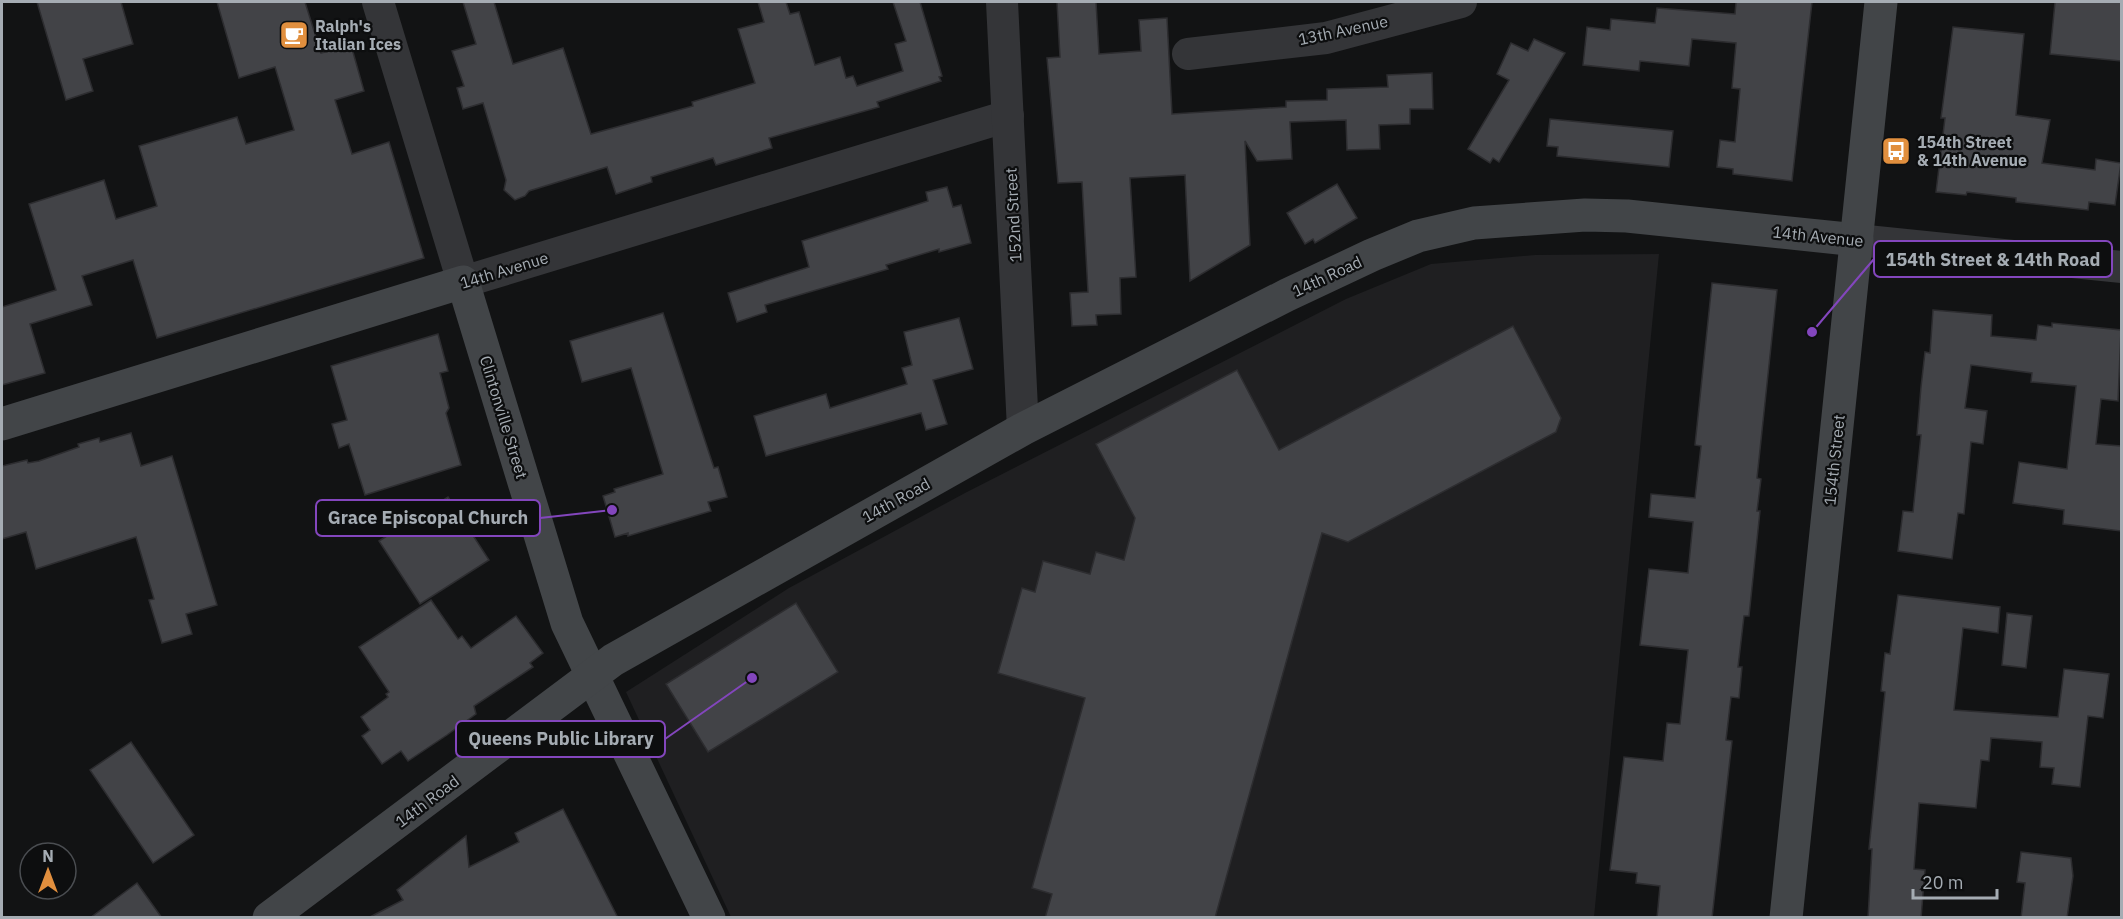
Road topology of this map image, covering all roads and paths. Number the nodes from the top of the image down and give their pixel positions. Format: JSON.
{"nodes":[{"id":1,"x":378,"y":2,"type":"edge"},
{"id":2,"x":1002,"y":2,"type":"edge"},
{"id":3,"x":1461,"y":2,"type":"edge"},
{"id":4,"x":1881,"y":2,"type":"edge"},
{"id":5,"x":1188,"y":54,"type":"dead end"},
{"id":6,"x":1008,"y":116,"type":"junction"},
{"id":7,"x":1585,"y":215,"type":"joint"},
{"id":8,"x":1857,"y":240,"type":"junction"},
{"id":9,"x":2121,"y":267,"type":"edge"},
{"id":10,"x":463,"y":282,"type":"junction"},
{"id":11,"x":2,"y":424,"type":"edge"},
{"id":12,"x":1023,"y":429,"type":"junction"},
{"id":13,"x":591,"y":678,"type":"junction"},
{"id":14,"x":269,"y":918,"type":"edge"},
{"id":15,"x":709,"y":918,"type":"edge"},
{"id":16,"x":1786,"y":918,"type":"edge"}],
"edges":[{"from":1,"to":10,"type":"street","name":"Clintonville Street"},
{"from":2,"to":6,"type":"street","name":"152nd Street"},
{"from":3,"to":5,"type":"street","name":"13th Avenue"},
{"from":4,"to":8,"type":"street","name":"154th Street"},
{"from":6,"to":10,"type":"street","name":"14th Avenue"},
{"from":6,"to":12,"type":"street","name":"152nd Street"},
{"from":7,"to":8,"type":"street","name":"14th Avenue"},
{"from":7,"to":12,"type":"street","name":"14th Road"},
{"from":8,"to":9,"type":"street","name":"14th Avenue"},
{"from":8,"to":16,"type":"street","name":"154th Street"},
{"from":10,"to":11,"type":"street","name":"14th Avenue"},
{"from":10,"to":13,"type":"street","name":"Clintonville Street"},
{"from":12,"to":13,"type":"street","name":"14th Road"},
{"from":13,"to":14,"type":"street","name":"14th Road"},
{"from":13,"to":15,"type":"street","name":"Clintonville Street"}]}
